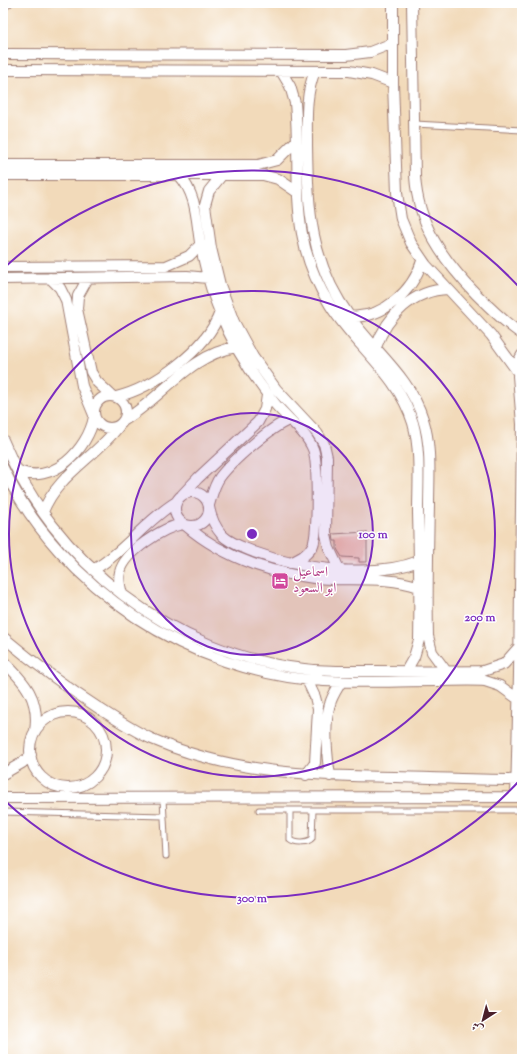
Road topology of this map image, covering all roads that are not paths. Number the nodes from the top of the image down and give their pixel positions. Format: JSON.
{"nodes":[{"id":1,"x":7,"y":3,"type":"edge"},
{"id":2,"x":393,"y":3,"type":"edge"},
{"id":3,"x":412,"y":3,"type":"edge"},
{"id":4,"x":3,"y":4,"type":"edge"},
{"id":5,"x":393,"y":43,"type":"junction"},
{"id":6,"x":3,"y":54,"type":"edge"},
{"id":7,"x":3,"y":70,"type":"edge"},
{"id":8,"x":281,"y":71,"type":"junction"},
{"id":9,"x":315,"y":71,"type":"junction"},
{"id":10,"x":393,"y":83,"type":"junction"},
{"id":11,"x":415,"y":124,"type":"junction"},
{"id":12,"x":522,"y":130,"type":"edge"},
{"id":13,"x":296,"y":141,"type":"junction"},
{"id":14,"x":3,"y":165,"type":"edge"},
{"id":15,"x":3,"y":175,"type":"edge"},
{"id":16,"x":179,"y":175,"type":"junction"},
{"id":17,"x":222,"y":175,"type":"junction"},
{"id":18,"x":297,"y":192,"type":"junction"},
{"id":19,"x":201,"y":244,"type":"junction"},
{"id":20,"x":422,"y":261,"type":"junction"},
{"id":21,"x":3,"y":267,"type":"edge"},
{"id":22,"x":50,"y":278,"type":"junction"},
{"id":23,"x":88,"y":278,"type":"junction"},
{"id":24,"x":208,"y":278,"type":"junction"},
{"id":25,"x":3,"y":279,"type":"edge"},
{"id":26,"x":448,"y":289,"type":"junction"},
{"id":27,"x":220,"y":312,"type":"junction"},
{"id":28,"x":349,"y":316,"type":"junction"},
{"id":29,"x":522,"y":334,"type":"edge"},
{"id":30,"x":236,"y":347,"type":"junction"},
{"id":31,"x":376,"y":347,"type":"junction"},
{"id":32,"x":522,"y":355,"type":"edge"},
{"id":33,"x":519,"y":376,"type":"edge"},
{"id":34,"x":267,"y":395,"type":"junction"},
{"id":35,"x":114,"y":397,"type":"junction"},
{"id":36,"x":94,"y":416,"type":"junction"},
{"id":37,"x":289,"y":420,"type":"junction"},
{"id":38,"x":121,"y":424,"type":"junction"},
{"id":39,"x":3,"y":440,"type":"edge"},
{"id":40,"x":3,"y":468,"type":"edge"},
{"id":41,"x":17,"y":470,"type":"junction"},
{"id":42,"x":179,"y":498,"type":"junction"},
{"id":43,"x":209,"y":506,"type":"junction"},
{"id":44,"x":43,"y":512,"type":"junction"},
{"id":45,"x":184,"y":524,"type":"junction"},
{"id":46,"x":419,"y":561,"type":"junction"},
{"id":47,"x":290,"y":563,"type":"junction"},
{"id":48,"x":339,"y":569,"type":"junction"},
{"id":49,"x":93,"y":570,"type":"junction"},
{"id":50,"x":419,"y":587,"type":"junction"},
{"id":51,"x":122,"y":594,"type":"junction"},
{"id":52,"x":3,"y":637,"type":"edge"},
{"id":53,"x":519,"y":647,"type":"junction"},
{"id":54,"x":3,"y":661,"type":"edge"},
{"id":55,"x":406,"y":671,"type":"junction"},
{"id":56,"x":446,"y":671,"type":"junction"},
{"id":57,"x":308,"y":680,"type":"junction"},
{"id":58,"x":341,"y":682,"type":"junction"},
{"id":59,"x":518,"y":699,"type":"junction"},
{"id":60,"x":97,"y":707,"type":"junction"},
{"id":61,"x":89,"y":719,"type":"junction"},
{"id":62,"x":35,"y":733,"type":"junction"},
{"id":63,"x":31,"y":755,"type":"junction"},
{"id":64,"x":3,"y":774,"type":"edge"},
{"id":65,"x":306,"y":775,"type":"junction"},
{"id":66,"x":330,"y":776,"type":"junction"},
{"id":67,"x":519,"y":780,"type":"edge"},
{"id":68,"x":67,"y":793,"type":"junction"},
{"id":69,"x":519,"y":797,"type":"edge"},
{"id":70,"x":3,"y":798,"type":"edge"},
{"id":71,"x":163,"y":798,"type":"junction"},
{"id":72,"x":259,"y":810,"type":"dead end"},
{"id":73,"x":290,"y":810,"type":"junction"},
{"id":74,"x":312,"y":810,"type":"junction"},
{"id":75,"x":522,"y":810,"type":"edge"},
{"id":76,"x":3,"y":812,"type":"edge"},
{"id":77,"x":164,"y":816,"type":"junction"},
{"id":78,"x":166,"y":856,"type":"dead end"}],
"edges":[{"from":1,"to":4,"type":"street"},
{"from":2,"to":5,"type":"street"},
{"from":3,"to":11,"type":"street"},
{"from":5,"to":6,"type":"street"},
{"from":5,"to":10,"type":"street"},
{"from":7,"to":8,"type":"street"},
{"from":8,"to":9,"type":"street"},
{"from":8,"to":13,"type":"street"},
{"from":9,"to":10,"type":"street"},
{"from":9,"to":28,"type":"street"},
{"from":10,"to":20,"type":"street"},
{"from":11,"to":12,"type":"lane"},
{"from":11,"to":29,"type":"street"},
{"from":13,"to":14,"type":"street"},
{"from":13,"to":18,"type":"street"},
{"from":15,"to":16,"type":"street"},
{"from":16,"to":17,"type":"street"},
{"from":16,"to":19,"type":"street"},
{"from":17,"to":18,"type":"street"},
{"from":17,"to":48,"type":"street"},
{"from":18,"to":46,"type":"street"},
{"from":19,"to":21,"type":"street"},
{"from":19,"to":24,"type":"street"},
{"from":20,"to":26,"type":"street"},
{"from":20,"to":28,"type":"street"},
{"from":22,"to":23,"type":"street"},
{"from":22,"to":25,"type":"street"},
{"from":22,"to":36,"type":"street"},
{"from":23,"to":24,"type":"street"},
{"from":23,"to":35,"type":"street"},
{"from":24,"to":27,"type":"street"},
{"from":26,"to":31,"type":"street"},
{"from":26,"to":33,"type":"street"},
{"from":27,"to":30,"type":"street"},
{"from":27,"to":35,"type":"street"},
{"from":28,"to":31,"type":"street"},
{"from":30,"to":34,"type":"street"},
{"from":30,"to":38,"type":"street"},
{"from":31,"to":56,"type":"street"},
{"from":32,"to":33,"type":"street"},
{"from":33,"to":53,"type":"street"},
{"from":34,"to":37,"type":"street"},
{"from":34,"to":42,"type":"street"},
{"from":35,"to":36,"type":"street"},
{"from":35,"to":38,"type":"street"},
{"from":36,"to":38,"type":"street"},
{"from":36,"to":41,"type":"street"},
{"from":37,"to":43,"type":"street"},
{"from":37,"to":47,"type":"street"},
{"from":38,"to":44,"type":"street"},
{"from":39,"to":41,"type":"street"},
{"from":40,"to":57,"type":"street"},
{"from":41,"to":44,"type":"street"},
{"from":42,"to":43,"type":"street"},
{"from":42,"to":45,"type":"street"},
{"from":42,"to":49,"type":"street"},
{"from":43,"to":45,"type":"street"},
{"from":43,"to":47,"type":"street"},
{"from":44,"to":49,"type":"street"},
{"from":45,"to":50,"type":"street"},
{"from":45,"to":51,"type":"street"},
{"from":46,"to":48,"type":"street"},
{"from":46,"to":50,"type":"street"},
{"from":47,"to":48,"type":"street"},
{"from":49,"to":51,"type":"street"},
{"from":50,"to":55,"type":"street"},
{"from":51,"to":55,"type":"street"},
{"from":52,"to":60,"type":"street"},
{"from":53,"to":56,"type":"street"},
{"from":53,"to":59,"type":"street"},
{"from":54,"to":62,"type":"street"},
{"from":55,"to":56,"type":"street"},
{"from":57,"to":58,"type":"street"},
{"from":57,"to":65,"type":"street"},
{"from":58,"to":59,"type":"street"},
{"from":58,"to":66,"type":"street"},
{"from":59,"to":67,"type":"street"},
{"from":60,"to":61,"type":"street"},
{"from":60,"to":65,"type":"street"},
{"from":61,"to":62,"type":"street"},
{"from":61,"to":68,"type":"street"},
{"from":62,"to":63,"type":"street"},
{"from":63,"to":64,"type":"street"},
{"from":63,"to":68,"type":"street"},
{"from":65,"to":66,"type":"street"},
{"from":66,"to":67,"type":"street"},
{"from":67,"to":69,"type":"street"},
{"from":68,"to":70,"type":"street"},
{"from":68,"to":71,"type":"street"},
{"from":69,"to":71,"type":"street"},
{"from":71,"to":77,"type":"lane"},
{"from":72,"to":73,"type":"lane"},
{"from":73,"to":74,"type":"lane"},
{"from":73,"to":74,"type":"lane"},
{"from":74,"to":75,"type":"lane"},
{"from":76,"to":77,"type":"lane"},
{"from":77,"to":78,"type":"lane"}]}
